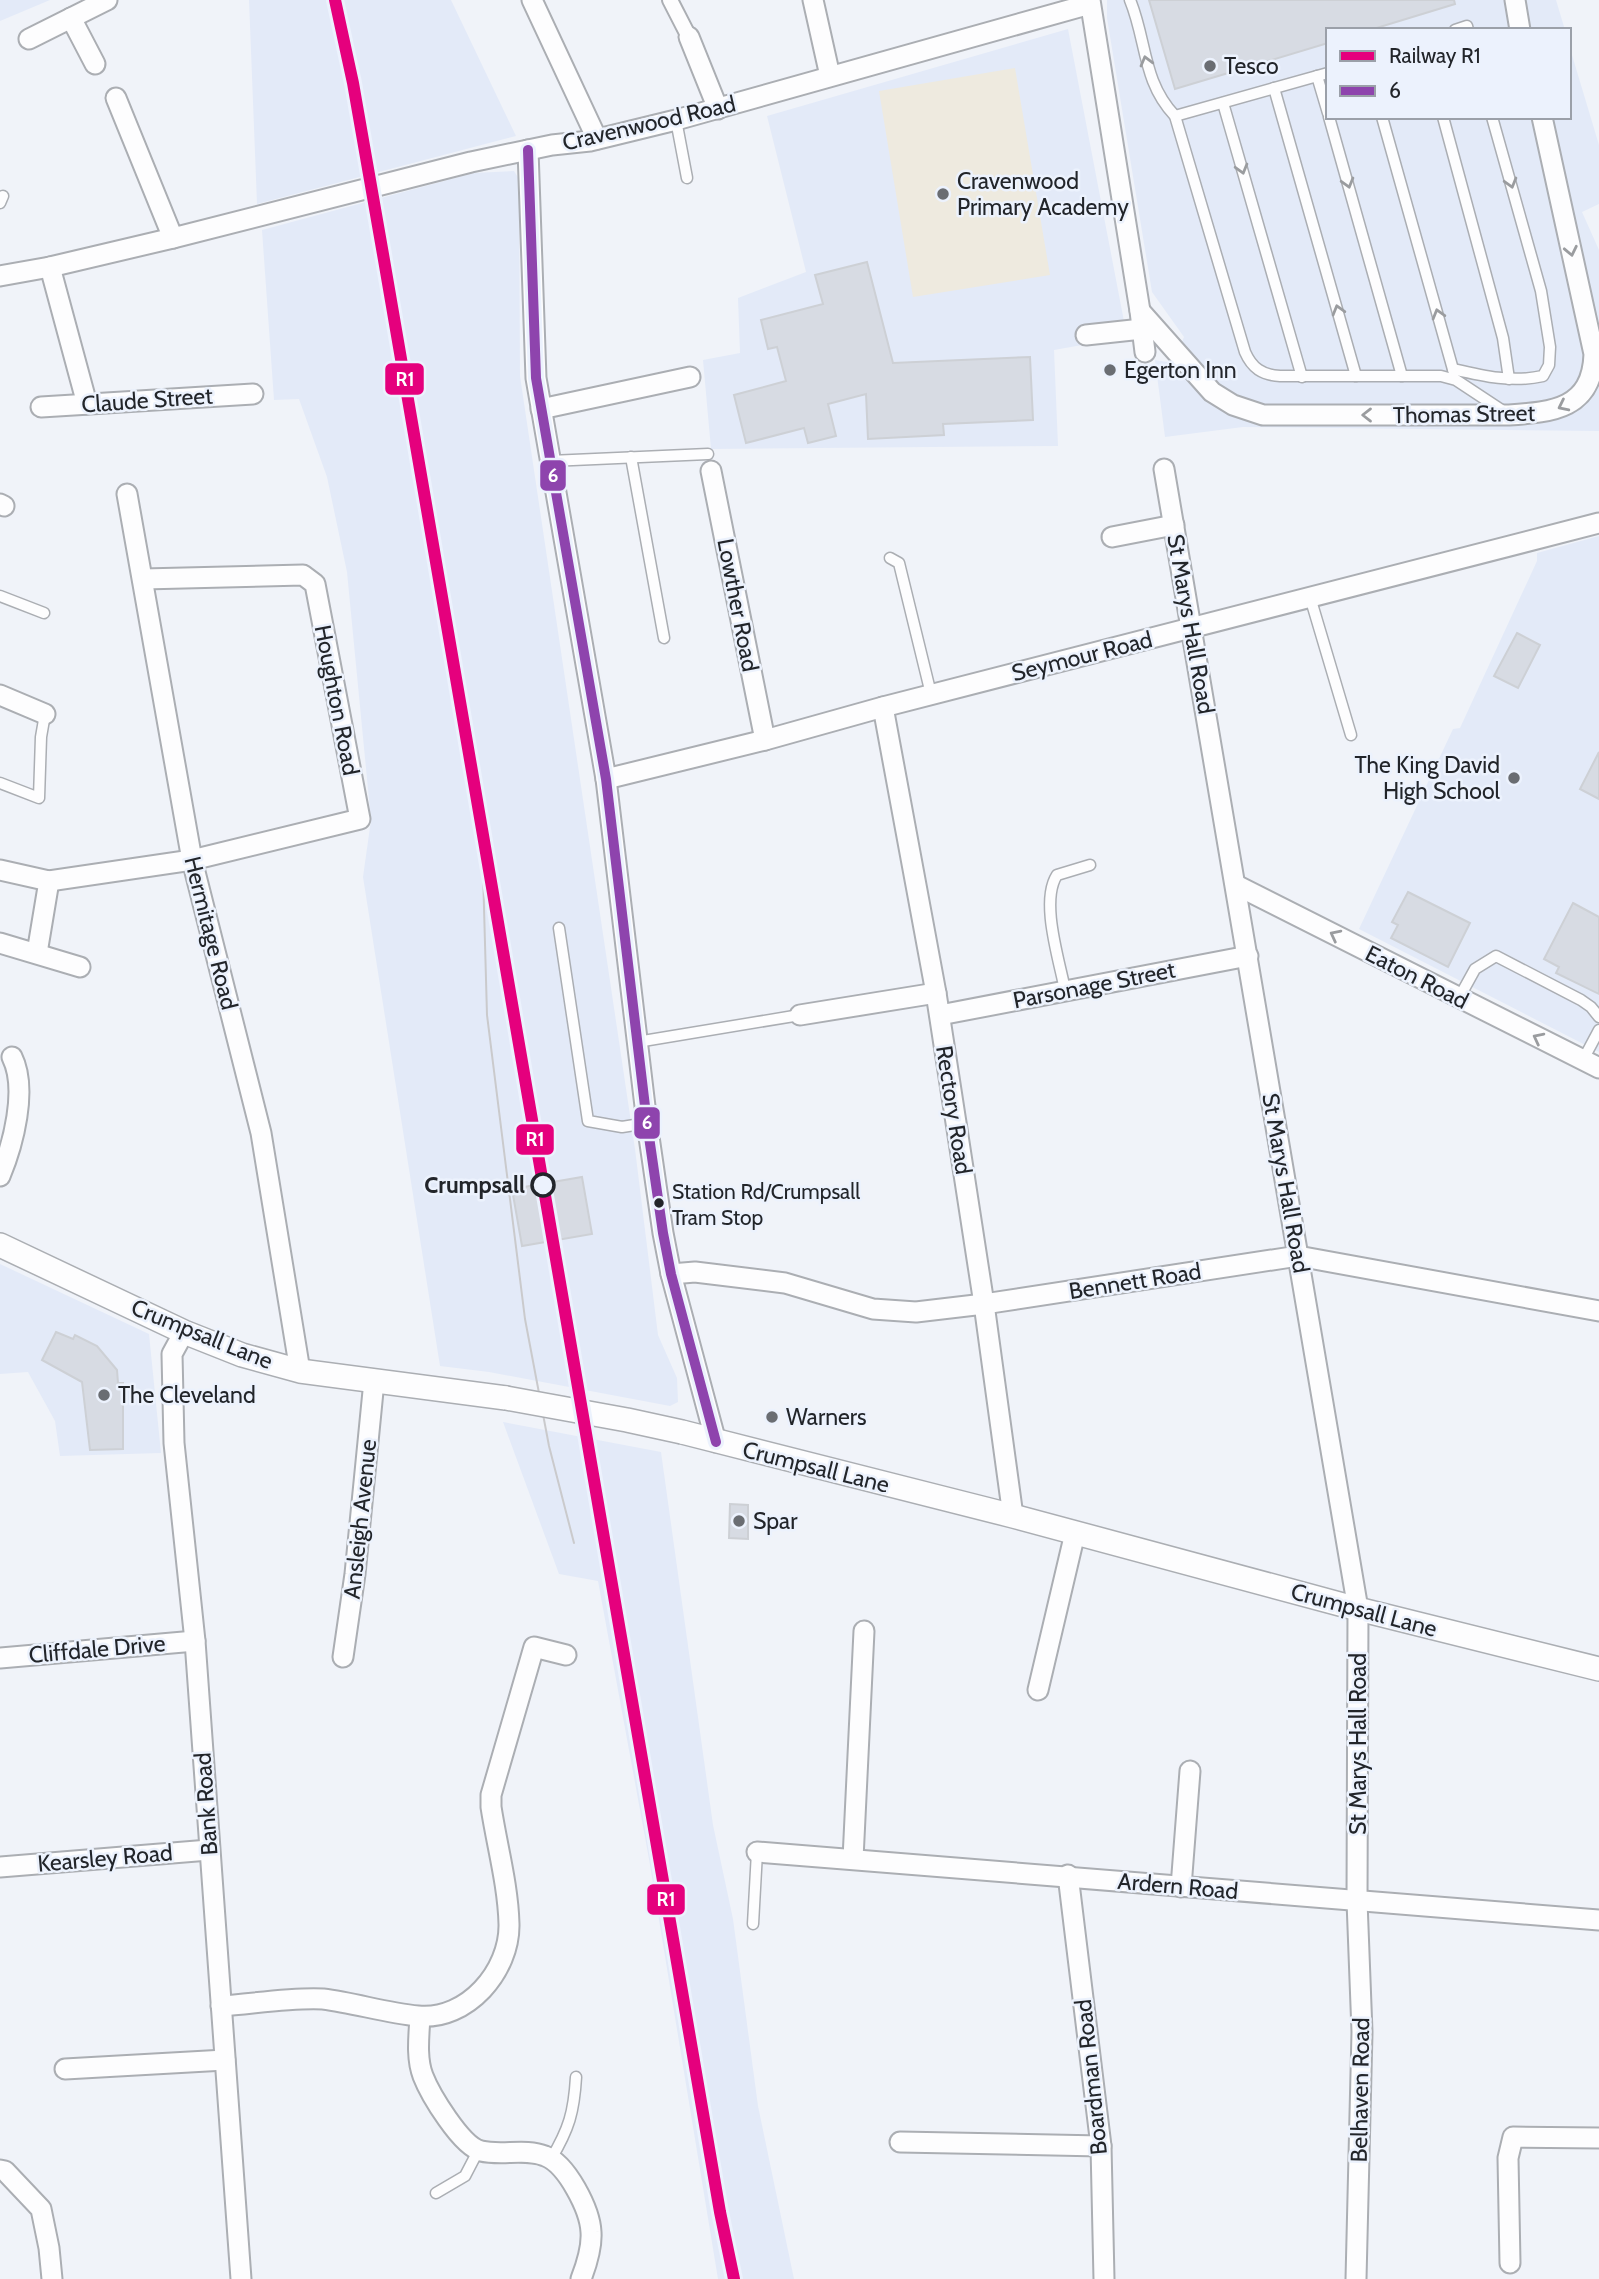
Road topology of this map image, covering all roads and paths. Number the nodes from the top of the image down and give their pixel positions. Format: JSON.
{"nodes":[{"id":1,"x":107,"y":0,"type":"edge"},
{"id":2,"x":533,"y":0,"type":"edge"},
{"id":3,"x":670,"y":0,"type":"edge"},
{"id":4,"x":813,"y":0,"type":"edge"},
{"id":5,"x":1130,"y":0,"type":"edge"},
{"id":6,"x":1515,"y":0,"type":"edge"},
{"id":7,"x":1090,"y":2,"type":"edge"},
{"id":8,"x":71,"y":18,"type":"junction"},
{"id":9,"x":1520,"y":28,"type":"edge"},
{"id":10,"x":689,"y":37,"type":"joint"},
{"id":11,"x":29,"y":39,"type":"dead end"},
{"id":12,"x":95,"y":64,"type":"dead end"},
{"id":13,"x":1323,"y":75,"type":"edge"},
{"id":14,"x":830,"y":76,"type":"junction"},
{"id":15,"x":1274,"y":88,"type":"junction"},
{"id":16,"x":116,"y":98,"type":"dead end"},
{"id":17,"x":1326,"y":99,"type":"edge"},
{"id":18,"x":1223,"y":103,"type":"junction"},
{"id":19,"x":718,"y":109,"type":"junction"},
{"id":20,"x":1175,"y":116,"type":"junction"},
{"id":21,"x":1329,"y":119,"type":"edge"},
{"id":22,"x":1383,"y":119,"type":"edge"},
{"id":23,"x":1444,"y":119,"type":"edge"},
{"id":24,"x":1493,"y":119,"type":"edge"},
{"id":25,"x":1542,"y":119,"type":"edge"},
{"id":26,"x":676,"y":121,"type":"junction"},
{"id":27,"x":597,"y":139,"type":"junction"},
{"id":28,"x":528,"y":150,"type":"junction"},
{"id":29,"x":687,"y":178,"type":"dead end"},
{"id":30,"x":173,"y":238,"type":"junction"},
{"id":31,"x":50,"y":267,"type":"junction"},
{"id":32,"x":0,"y":276,"type":"edge"},
{"id":33,"x":1141,"y":320,"type":"junction"},
{"id":34,"x":1086,"y":335,"type":"dead end"},
{"id":35,"x":1145,"y":352,"type":"dead end"},
{"id":36,"x":1455,"y":374,"type":"junction"},
{"id":37,"x":1356,"y":376,"type":"junction"},
{"id":38,"x":1402,"y":376,"type":"junction"},
{"id":39,"x":690,"y":377,"type":"dead end"},
{"id":40,"x":1302,"y":377,"type":"junction"},
{"id":41,"x":1509,"y":379,"type":"junction"},
{"id":42,"x":253,"y":394,"type":"dead end"},
{"id":43,"x":87,"y":404,"type":"junction"},
{"id":44,"x":41,"y":407,"type":"dead end"},
{"id":45,"x":541,"y":409,"type":"junction"},
{"id":46,"x":1509,"y":415,"type":"junction"},
{"id":47,"x":631,"y":457,"type":"junction"},
{"id":48,"x":550,"y":461,"type":"junction"},
{"id":49,"x":709,"y":462,"type":"joint"},
{"id":50,"x":1164,"y":469,"type":"dead end"},
{"id":51,"x":127,"y":494,"type":"dead end"},
{"id":52,"x":1599,"y":523,"type":"edge"},
{"id":53,"x":1174,"y":525,"type":"junction"},
{"id":54,"x":1112,"y":537,"type":"dead end"},
{"id":55,"x":890,"y":558,"type":"dead end"},
{"id":56,"x":142,"y":579,"type":"junction"},
{"id":57,"x":0,"y":596,"type":"edge"},
{"id":58,"x":1310,"y":597,"type":"junction"},
{"id":59,"x":44,"y":613,"type":"dead end"},
{"id":60,"x":1192,"y":628,"type":"junction"},
{"id":61,"x":663,"y":638,"type":"dead end"},
{"id":62,"x":931,"y":694,"type":"junction"},
{"id":63,"x":0,"y":695,"type":"edge"},
{"id":64,"x":883,"y":706,"type":"junction"},
{"id":65,"x":45,"y":713,"type":"joint"},
{"id":66,"x":1351,"y":735,"type":"dead end"},
{"id":67,"x":765,"y":740,"type":"junction"},
{"id":68,"x":606,"y":779,"type":"junction"},
{"id":69,"x":0,"y":783,"type":"edge"},
{"id":70,"x":192,"y":860,"type":"junction"},
{"id":71,"x":1090,"y":865,"type":"dead end"},
{"id":72,"x":0,"y":870,"type":"edge"},
{"id":73,"x":49,"y":881,"type":"junction"},
{"id":74,"x":1236,"y":885,"type":"junction"},
{"id":75,"x":559,"y":928,"type":"dead end"},
{"id":76,"x":0,"y":943,"type":"edge"},
{"id":77,"x":37,"y":953,"type":"junction"},
{"id":78,"x":1248,"y":956,"type":"junction"},
{"id":79,"x":80,"y":967,"type":"dead end"},
{"id":80,"x":1065,"y":990,"type":"junction"},
{"id":81,"x":936,"y":993,"type":"junction"},
{"id":82,"x":1459,"y":998,"type":"junction"},
{"id":83,"x":800,"y":1015,"type":"joint"},
{"id":84,"x":940,"y":1015,"type":"junction"},
{"id":85,"x":1599,"y":1017,"type":"edge"},
{"id":86,"x":1599,"y":1030,"type":"edge"},
{"id":87,"x":637,"y":1042,"type":"junction"},
{"id":88,"x":12,"y":1057,"type":"dead end"},
{"id":89,"x":1591,"y":1064,"type":"edge"},
{"id":90,"x":647,"y":1124,"type":"junction"},
{"id":91,"x":0,"y":1176,"type":"edge"},
{"id":92,"x":0,"y":1245,"type":"edge"},
{"id":93,"x":1298,"y":1256,"type":"junction"},
{"id":94,"x":671,"y":1273,"type":"junction"},
{"id":95,"x":984,"y":1304,"type":"junction"},
{"id":96,"x":1599,"y":1311,"type":"edge"},
{"id":97,"x":184,"y":1332,"type":"junction"},
{"id":98,"x":300,"y":1371,"type":"junction"},
{"id":99,"x":374,"y":1381,"type":"junction"},
{"id":100,"x":716,"y":1442,"type":"junction"},
{"id":101,"x":1013,"y":1516,"type":"junction"},
{"id":102,"x":1075,"y":1533,"type":"junction"},
{"id":103,"x":1358,"y":1609,"type":"junction"},
{"id":104,"x":864,"y":1631,"type":"dead end"},
{"id":105,"x":195,"y":1641,"type":"junction"},
{"id":106,"x":566,"y":1655,"type":"dead end"},
{"id":107,"x":343,"y":1657,"type":"dead end"},
{"id":108,"x":0,"y":1658,"type":"edge"},
{"id":109,"x":1599,"y":1669,"type":"edge"},
{"id":110,"x":1038,"y":1690,"type":"dead end"},
{"id":111,"x":1190,"y":1770,"type":"dead end"},
{"id":112,"x":209,"y":1850,"type":"junction"},
{"id":113,"x":757,"y":1852,"type":"joint"},
{"id":114,"x":853,"y":1859,"type":"junction"},
{"id":115,"x":0,"y":1867,"type":"edge"},
{"id":116,"x":1068,"y":1875,"type":"junction"},
{"id":117,"x":1181,"y":1886,"type":"junction"},
{"id":118,"x":1357,"y":1901,"type":"junction"},
{"id":119,"x":1599,"y":1920,"type":"edge"},
{"id":120,"x":753,"y":1924,"type":"dead end"},
{"id":121,"x":221,"y":2006,"type":"junction"},
{"id":122,"x":420,"y":2017,"type":"junction"},
{"id":123,"x":225,"y":2060,"type":"junction"},
{"id":124,"x":65,"y":2069,"type":"dead end"},
{"id":125,"x":576,"y":2077,"type":"dead end"},
{"id":126,"x":1599,"y":2138,"type":"edge"},
{"id":127,"x":900,"y":2142,"type":"dead end"},
{"id":128,"x":1101,"y":2146,"type":"junction"},
{"id":129,"x":478,"y":2151,"type":"junction"},
{"id":130,"x":551,"y":2159,"type":"junction"},
{"id":131,"x":0,"y":2170,"type":"edge"},
{"id":132,"x":436,"y":2193,"type":"dead end"},
{"id":133,"x":1510,"y":2263,"type":"dead end"},
{"id":134,"x":52,"y":2279,"type":"edge"},
{"id":135,"x":241,"y":2279,"type":"edge"},
{"id":136,"x":581,"y":2279,"type":"edge"},
{"id":137,"x":1104,"y":2279,"type":"edge"},
{"id":138,"x":1356,"y":2279,"type":"edge"}],
"edges":[{"from":1,"to":8,"type":"street"},
{"from":2,"to":27,"type":"street"},
{"from":3,"to":10,"type":"street"},
{"from":4,"to":14,"type":"street"},
{"from":20,"to":5,"type":"lane","one_way":true},
{"from":6,"to":9,"type":"street"},
{"from":7,"to":14,"type":"street","name":"Cravenwood Road"},
{"from":7,"to":33,"type":"street"},
{"from":8,"to":11,"type":"street"},
{"from":8,"to":12,"type":"street"},
{"from":10,"to":19,"type":"street"},
{"from":13,"to":15,"type":"lane"},
{"from":13,"to":17,"type":"lane"},
{"from":14,"to":19,"type":"street","name":"Cravenwood Road"},
{"from":15,"to":18,"type":"lane"},
{"from":37,"to":15,"type":"lane","one_way":true},
{"from":16,"to":30,"type":"street"},
{"from":18,"to":20,"type":"lane"},
{"from":18,"to":40,"type":"lane","one_way":true},
{"from":19,"to":26,"type":"street","name":"Cravenwood Road"},
{"from":20,"to":40,"type":"lane"},
{"from":21,"to":38,"type":"lane","one_way":true},
{"from":36,"to":22,"type":"lane","one_way":true},
{"from":23,"to":41,"type":"lane"},
{"from":24,"to":41,"type":"lane","one_way":true},
{"from":25,"to":46,"type":"street","name":"Thomas Street","one_way":true},
{"from":26,"to":27,"type":"street","name":"Cravenwood Road"},
{"from":26,"to":29,"type":"lane"},
{"from":27,"to":28,"type":"street","name":"Cravenwood Road"},
{"from":28,"to":30,"type":"street","name":"Cravenwood Road"},
{"from":28,"to":45,"type":"street"},
{"from":30,"to":31,"type":"street","name":"Cravenwood Road"},
{"from":31,"to":32,"type":"street","name":"Cravenwood Road"},
{"from":31,"to":43,"type":"street"},
{"from":33,"to":34,"type":"street"},
{"from":33,"to":35,"type":"street"},
{"from":46,"to":33,"type":"street","name":"Thomas Street","one_way":true},
{"from":36,"to":38,"type":"lane"},
{"from":36,"to":41,"type":"lane"},
{"from":36,"to":46,"type":"lane"},
{"from":37,"to":38,"type":"lane"},
{"from":37,"to":40,"type":"lane"},
{"from":39,"to":45,"type":"street"},
{"from":42,"to":43,"type":"street","name":"Claude Street"},
{"from":43,"to":44,"type":"street","name":"Claude Street"},
{"from":45,"to":48,"type":"street"},
{"from":47,"to":48,"type":"lane"},
{"from":47,"to":49,"type":"lane"},
{"from":47,"to":61,"type":"lane"},
{"from":48,"to":68,"type":"street"},
{"from":49,"to":67,"type":"street","name":"Lowther Road"},
{"from":50,"to":53,"type":"street","name":"St Marys Hall Road"},
{"from":51,"to":56,"type":"street","name":"Hermitage Road"},
{"from":52,"to":58,"type":"street","name":"Seymour Road"},
{"from":53,"to":54,"type":"street"},
{"from":53,"to":60,"type":"street","name":"St Marys Hall Road"},
{"from":55,"to":62,"type":"lane"},
{"from":56,"to":70,"type":"street","name":"Hermitage Road"},
{"from":56,"to":70,"type":"street","name":"Houghton Road"},
{"from":57,"to":59,"type":"lane"},
{"from":58,"to":60,"type":"street","name":"Seymour Road"},
{"from":58,"to":66,"type":"lane"},
{"from":60,"to":62,"type":"street","name":"Seymour Road"},
{"from":60,"to":74,"type":"street","name":"St Marys Hall Road"},
{"from":62,"to":64,"type":"street","name":"Seymour Road"},
{"from":63,"to":65,"type":"street"},
{"from":64,"to":67,"type":"street","name":"Seymour Road"},
{"from":64,"to":81,"type":"street","name":"Rectory Road"},
{"from":65,"to":69,"type":"lane"},
{"from":67,"to":68,"type":"street","name":"Seymour Road"},
{"from":68,"to":87,"type":"street"},
{"from":70,"to":73,"type":"street"},
{"from":70,"to":98,"type":"street","name":"Hermitage Road"},
{"from":71,"to":80,"type":"lane"},
{"from":72,"to":73,"type":"street"},
{"from":73,"to":77,"type":"street"},
{"from":74,"to":78,"type":"street","name":"St Marys Hall Road"},
{"from":82,"to":74,"type":"street","name":"Eaton Road","one_way":true},
{"from":75,"to":90,"type":"lane"},
{"from":76,"to":77,"type":"street"},
{"from":77,"to":79,"type":"street"},
{"from":78,"to":80,"type":"street","name":"Parsonage Street"},
{"from":78,"to":93,"type":"street","name":"St Marys Hall Road"},
{"from":80,"to":84,"type":"street","name":"Parsonage Street"},
{"from":81,"to":83,"type":"street"},
{"from":81,"to":84,"type":"street","name":"Rectory Road"},
{"from":82,"to":85,"type":"lane"},
{"from":89,"to":82,"type":"street","name":"Eaton Road","one_way":true},
{"from":83,"to":87,"type":"lane"},
{"from":84,"to":95,"type":"street","name":"Rectory Road"},
{"from":86,"to":89,"type":"lane"},
{"from":87,"to":90,"type":"street"},
{"from":88,"to":91,"type":"street"},
{"from":90,"to":94,"type":"street"},
{"from":92,"to":97,"type":"street","name":"Crumpsall Lane"},
{"from":93,"to":95,"type":"street","name":"Bennett Road"},
{"from":93,"to":96,"type":"street","name":"Bennett Road"},
{"from":93,"to":103,"type":"street","name":"St Marys Hall Road"},
{"from":94,"to":95,"type":"street","name":"Bennett Road"},
{"from":94,"to":100,"type":"street"},
{"from":95,"to":101,"type":"street","name":"Rectory Road"},
{"from":97,"to":98,"type":"street","name":"Crumpsall Lane"},
{"from":97,"to":105,"type":"street","name":"Bank Road"},
{"from":98,"to":99,"type":"street","name":"Crumpsall Lane"},
{"from":99,"to":100,"type":"street","name":"Crumpsall Lane","bridge":true},
{"from":99,"to":107,"type":"street","name":"Ansleigh Avenue"},
{"from":100,"to":101,"type":"street","name":"Crumpsall Lane"},
{"from":101,"to":102,"type":"street","name":"Crumpsall Lane"},
{"from":102,"to":103,"type":"street","name":"Crumpsall Lane"},
{"from":102,"to":110,"type":"street"},
{"from":103,"to":109,"type":"street","name":"Crumpsall Lane"},
{"from":103,"to":118,"type":"street","name":"St Marys Hall Road"},
{"from":104,"to":114,"type":"street"},
{"from":105,"to":108,"type":"street","name":"Cliffdale Drive"},
{"from":105,"to":112,"type":"street","name":"Bank Road"},
{"from":106,"to":122,"type":"street"},
{"from":111,"to":117,"type":"street"},
{"from":112,"to":115,"type":"street","name":"Kearsley Road"},
{"from":112,"to":121,"type":"street","name":"Bank Road"},
{"from":113,"to":114,"type":"street","name":"Ardern Road"},
{"from":113,"to":120,"type":"lane"},
{"from":114,"to":116,"type":"street","name":"Ardern Road"},
{"from":116,"to":117,"type":"street","name":"Ardern Road"},
{"from":116,"to":128,"type":"street","name":"Boardman Road"},
{"from":117,"to":118,"type":"street","name":"Ardern Road"},
{"from":118,"to":119,"type":"street","name":"Ardern Road"},
{"from":118,"to":138,"type":"street","name":"Belhaven Road"},
{"from":121,"to":122,"type":"street"},
{"from":121,"to":123,"type":"street","name":"Bank Road"},
{"from":122,"to":129,"type":"street"},
{"from":123,"to":124,"type":"street"},
{"from":123,"to":135,"type":"street","name":"Bank Road"},
{"from":125,"to":130,"type":"lane"},
{"from":126,"to":133,"type":"street"},
{"from":127,"to":128,"type":"street"},
{"from":128,"to":137,"type":"street","name":"Boardman Road"},
{"from":129,"to":130,"type":"street"},
{"from":129,"to":132,"type":"lane"},
{"from":130,"to":136,"type":"street"},
{"from":131,"to":134,"type":"street"}]}
